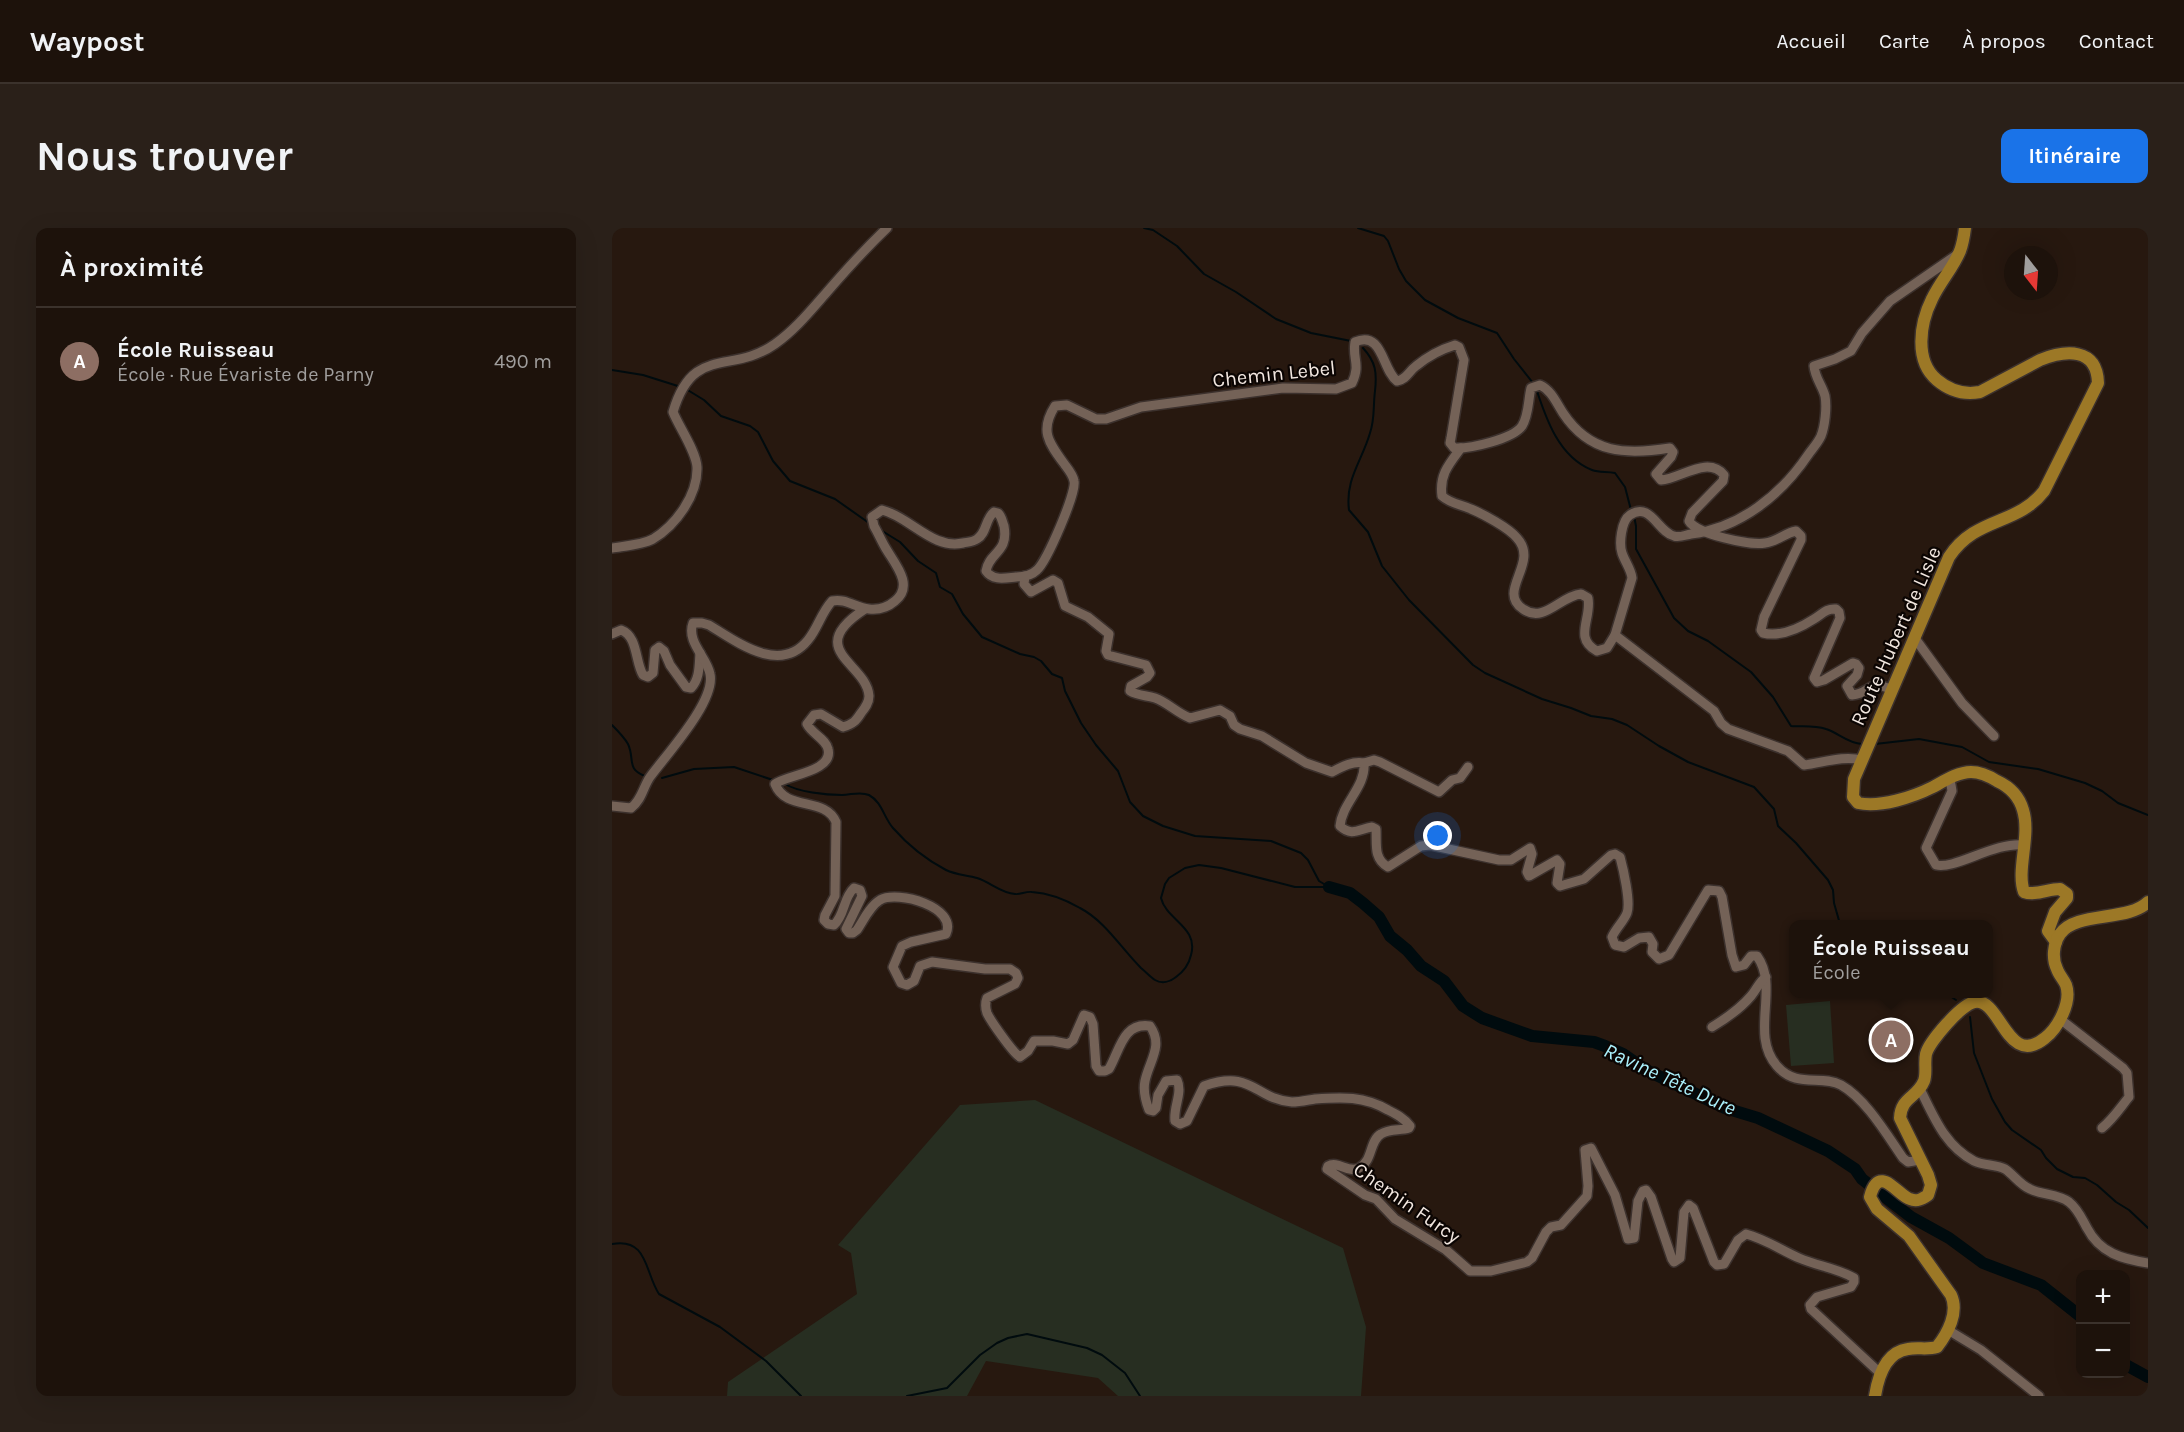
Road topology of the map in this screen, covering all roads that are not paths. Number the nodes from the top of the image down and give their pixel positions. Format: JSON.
{"nodes":[{"id":1,"x":887,"y":228,"type":"edge"},
{"id":2,"x":1965,"y":228,"type":"edge"},
{"id":3,"x":1958,"y":254,"type":"junction"},
{"id":4,"x":1461,"y":448,"type":"junction"},
{"id":5,"x":1708,"y":532,"type":"junction"},
{"id":6,"x":612,"y":548,"type":"edge"},
{"id":7,"x":1025,"y":576,"type":"junction"},
{"id":8,"x":865,"y":609,"type":"junction"},
{"id":9,"x":612,"y":634,"type":"edge"},
{"id":10,"x":1616,"y":635,"type":"junction"},
{"id":11,"x":1914,"y":637,"type":"junction"},
{"id":12,"x":700,"y":651,"type":"junction"},
{"id":13,"x":1892,"y":690,"type":"junction"},
{"id":14,"x":1994,"y":736,"type":"dead end"},
{"id":15,"x":1862,"y":760,"type":"junction"},
{"id":16,"x":1364,"y":763,"type":"junction"},
{"id":17,"x":1468,"y":767,"type":"dead end"},
{"id":18,"x":1950,"y":779,"type":"junction"},
{"id":19,"x":612,"y":806,"type":"edge"},
{"id":20,"x":2025,"y":845,"type":"junction"},
{"id":21,"x":2148,"y":902,"type":"edge"},
{"id":22,"x":2056,"y":942,"type":"junction"},
{"id":23,"x":1766,"y":977,"type":"junction"},
{"id":24,"x":2060,"y":1019,"type":"junction"},
{"id":25,"x":1712,"y":1027,"type":"dead end"},
{"id":26,"x":1920,"y":1089,"type":"junction"},
{"id":27,"x":2102,"y":1128,"type":"dead end"},
{"id":28,"x":1920,"y":1160,"type":"junction"},
{"id":29,"x":2148,"y":1263,"type":"edge"},
{"id":30,"x":1948,"y":1330,"type":"junction"},
{"id":31,"x":1880,"y":1373,"type":"junction"},
{"id":32,"x":1875,"y":1396,"type":"edge"},
{"id":33,"x":2039,"y":1396,"type":"edge"}],
"edges":[{"from":1,"to":6,"type":"street"},
{"from":2,"to":3,"type":"main road","name":"Route Hubert de Lisle"},
{"from":3,"to":5,"type":"street"},
{"from":3,"to":11,"type":"main road","name":"Route Hubert de Lisle"},
{"from":4,"to":5,"type":"street"},
{"from":4,"to":7,"type":"street","name":"Chemin Lebel"},
{"from":4,"to":10,"type":"street"},
{"from":5,"to":10,"type":"street"},
{"from":5,"to":13,"type":"street"},
{"from":7,"to":8,"type":"street"},
{"from":7,"to":16,"type":"street"},
{"from":8,"to":12,"type":"street"},
{"from":8,"to":31,"type":"street","name":"Chemin Furcy"},
{"from":9,"to":12,"type":"street"},
{"from":10,"to":15,"type":"street"},
{"from":11,"to":13,"type":"main road","name":"Route Hubert de Lisle"},
{"from":11,"to":14,"type":"street"},
{"from":12,"to":19,"type":"street"},
{"from":13,"to":15,"type":"main road","name":"Route Hubert de Lisle"},
{"from":15,"to":18,"type":"main road","name":"Route Hubert de Lisle"},
{"from":16,"to":17,"type":"street"},
{"from":16,"to":23,"type":"street"},
{"from":18,"to":20,"type":"main road","name":"Route Hubert de Lisle"},
{"from":18,"to":20,"type":"street"},
{"from":20,"to":22,"type":"main road","name":"Route Hubert de Lisle"},
{"from":21,"to":22,"type":"main road"},
{"from":22,"to":24,"type":"main road"},
{"from":23,"to":25,"type":"street"},
{"from":23,"to":28,"type":"street"},
{"from":24,"to":26,"type":"main road"},
{"from":24,"to":27,"type":"street"},
{"from":26,"to":28,"type":"main road"},
{"from":26,"to":29,"type":"street"},
{"from":28,"to":30,"type":"main road"},
{"from":30,"to":31,"type":"main road"},
{"from":30,"to":33,"type":"street"},
{"from":31,"to":32,"type":"main road"}]}
